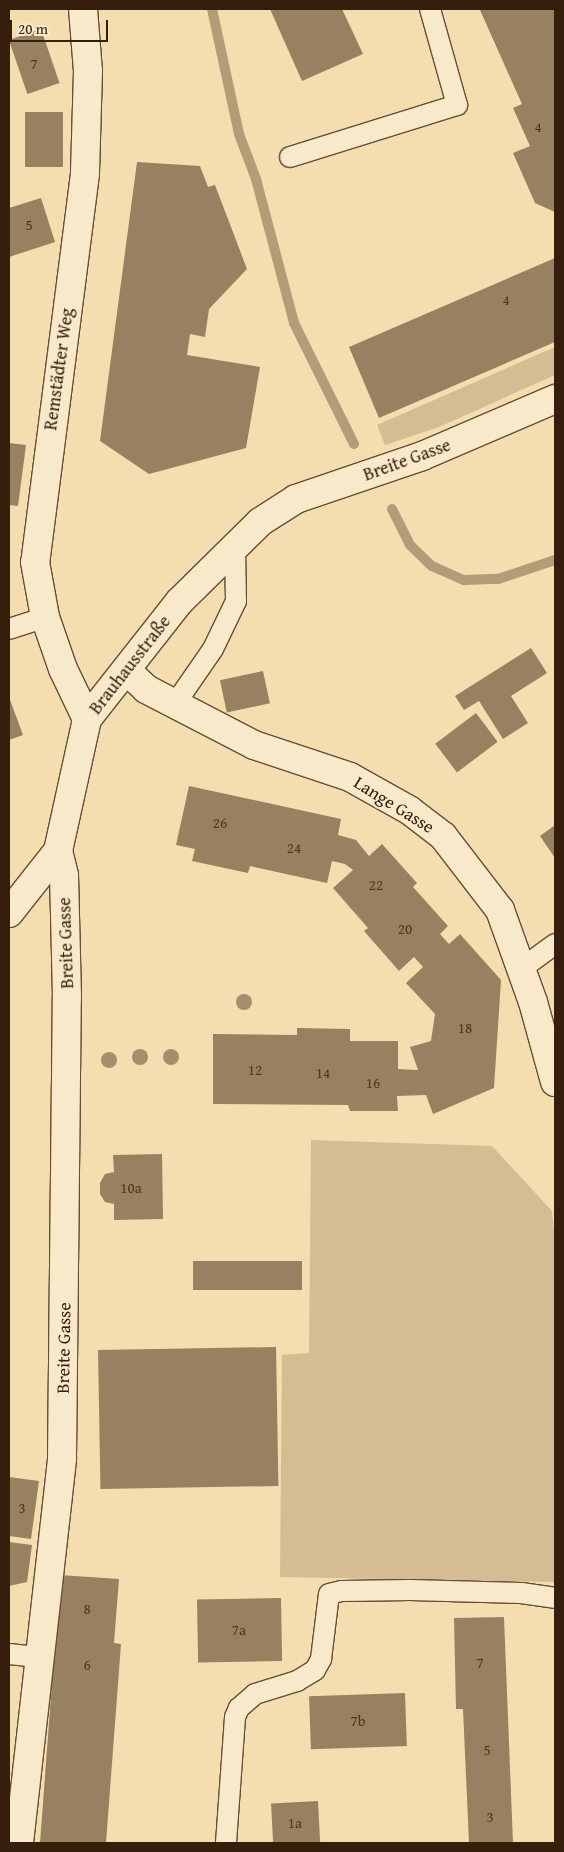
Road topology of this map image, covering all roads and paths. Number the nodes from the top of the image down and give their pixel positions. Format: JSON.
{"nodes":[{"id":1,"x":83,"y":9,"type":"edge"},
{"id":2,"x":430,"y":9,"type":"edge"},
{"id":3,"x":290,"y":157,"type":"dead end"},
{"id":4,"x":555,"y":399,"type":"edge"},
{"id":5,"x":260,"y":522,"type":"joint"},
{"id":6,"x":235,"y":547,"type":"junction"},
{"id":7,"x":45,"y":617,"type":"junction"},
{"id":8,"x":9,"y":629,"type":"edge"},
{"id":9,"x":126,"y":671,"type":"junction"},
{"id":10,"x":174,"y":704,"type":"junction"},
{"id":11,"x":87,"y":720,"type":"junction"},
{"id":12,"x":58,"y":852,"type":"junction"},
{"id":13,"x":9,"y":913,"type":"edge"},
{"id":14,"x":555,"y":944,"type":"edge"},
{"id":15,"x":521,"y":969,"type":"junction"},
{"id":16,"x":555,"y":1082,"type":"edge"},
{"id":17,"x":555,"y":1598,"type":"edge"},
{"id":18,"x":9,"y":1654,"type":"edge"},
{"id":19,"x":39,"y":1657,"type":"junction"},
{"id":20,"x":19,"y":1843,"type":"edge"},
{"id":21,"x":226,"y":1843,"type":"edge"}],
"edges":[{"from":1,"to":7,"type":"street","name":"Remstädter Weg"},
{"from":2,"to":3,"type":"lane"},
{"from":4,"to":5,"type":"street","name":"Breite Gasse"},
{"from":5,"to":6,"type":"street","name":"Brauhausstraße"},
{"from":6,"to":9,"type":"street","name":"Brauhausstraße"},
{"from":6,"to":10,"type":"lane"},
{"from":7,"to":8,"type":"lane"},
{"from":7,"to":11,"type":"street","name":"Remstädter Weg"},
{"from":9,"to":10,"type":"street","name":"Lange Gasse"},
{"from":9,"to":11,"type":"street","name":"Brauhausstraße"},
{"from":10,"to":15,"type":"street","name":"Lange Gasse"},
{"from":11,"to":12,"type":"street","name":"Brauhausstraße"},
{"from":12,"to":13,"type":"street","name":"Brauhausstraße"},
{"from":12,"to":19,"type":"street","name":"Breite Gasse"},
{"from":14,"to":15,"type":"lane"},
{"from":15,"to":16,"type":"street","name":"Lange Gasse"},
{"from":17,"to":21,"type":"lane"},
{"from":18,"to":19,"type":"lane"},
{"from":19,"to":20,"type":"street","name":"Breite Gasse"}]}
